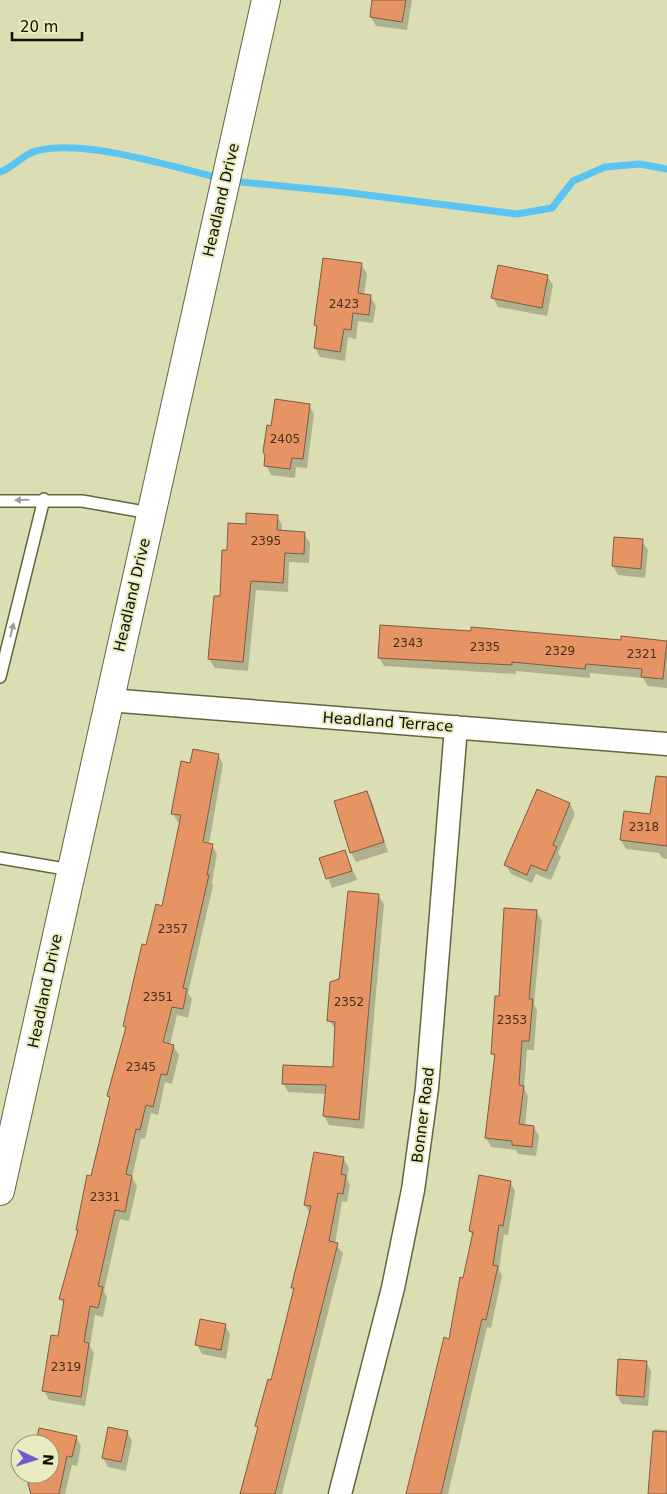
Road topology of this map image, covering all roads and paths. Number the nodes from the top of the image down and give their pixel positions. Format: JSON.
{"nodes":[{"id":1,"x":266,"y":0,"type":"edge"},
{"id":2,"x":44,"y":500,"type":"junction"},
{"id":3,"x":0,"y":501,"type":"edge"},
{"id":4,"x":150,"y":513,"type":"junction"},
{"id":5,"x":0,"y":677,"type":"edge"},
{"id":6,"x":108,"y":700,"type":"junction"},
{"id":7,"x":456,"y":728,"type":"junction"},
{"id":8,"x":667,"y":744,"type":"edge"},
{"id":9,"x":0,"y":858,"type":"edge"},
{"id":10,"x":71,"y":870,"type":"junction"},
{"id":11,"x":8,"y":1124,"type":"edge"},
{"id":12,"x":0,"y":1192,"type":"edge"},
{"id":13,"x":340,"y":1494,"type":"edge"}],
"edges":[{"from":1,"to":4,"type":"main road","name":"Headland Drive"},
{"from":2,"to":3,"type":"lane","one_way":true},
{"from":2,"to":4,"type":"lane"},
{"from":5,"to":2,"type":"lane","one_way":true},
{"from":4,"to":6,"type":"main road","name":"Headland Drive"},
{"from":6,"to":7,"type":"street","name":"Headland Terrace"},
{"from":6,"to":10,"type":"main road","name":"Headland Drive"},
{"from":7,"to":8,"type":"street","name":"Headland Terrace"},
{"from":7,"to":13,"type":"street","name":"Bonner Road"},
{"from":9,"to":10,"type":"lane"},
{"from":10,"to":11,"type":"main road","name":"Headland Drive"},
{"from":11,"to":12,"type":"main road","name":"Headland Drive"}]}
